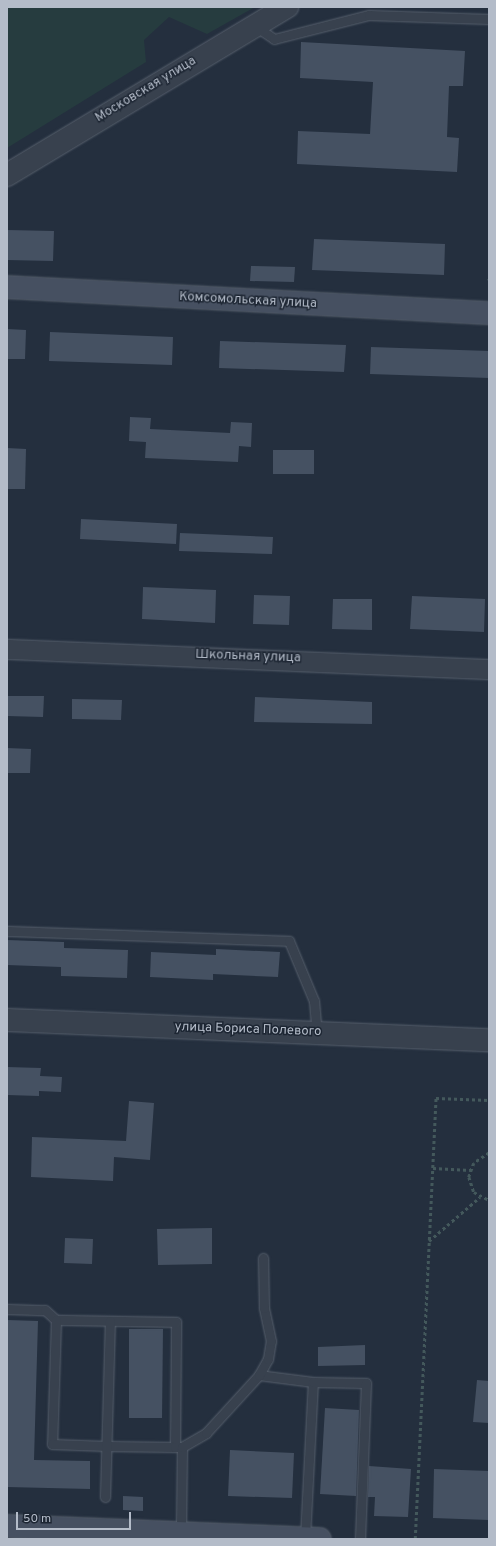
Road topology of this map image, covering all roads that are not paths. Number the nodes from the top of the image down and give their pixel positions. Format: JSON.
{"nodes":[{"id":1,"x":287,"y":7,"type":"edge"},
{"id":2,"x":489,"y":19,"type":"edge"},
{"id":3,"x":254,"y":25,"type":"junction"},
{"id":4,"x":7,"y":175,"type":"edge"},
{"id":5,"x":7,"y":286,"type":"edge"},
{"id":6,"x":489,"y":313,"type":"edge"},
{"id":7,"x":7,"y":649,"type":"edge"},
{"id":8,"x":489,"y":668,"type":"edge"},
{"id":9,"x":7,"y":932,"type":"edge"},
{"id":10,"x":7,"y":1020,"type":"edge"},
{"id":11,"x":317,"y":1033,"type":"junction"},
{"id":12,"x":489,"y":1040,"type":"edge"},
{"id":13,"x":263,"y":1258,"type":"dead end"},
{"id":14,"x":7,"y":1309,"type":"edge"},
{"id":15,"x":56,"y":1320,"type":"junction"},
{"id":16,"x":110,"y":1321,"type":"junction"},
{"id":17,"x":259,"y":1375,"type":"junction"},
{"id":18,"x":313,"y":1382,"type":"junction"},
{"id":19,"x":107,"y":1446,"type":"junction"},
{"id":20,"x":178,"y":1447,"type":"junction"},
{"id":21,"x":105,"y":1497,"type":"dead end"},
{"id":22,"x":7,"y":1526,"type":"edge"},
{"id":23,"x":181,"y":1533,"type":"junction"},
{"id":24,"x":68,"y":1534,"type":"edge"},
{"id":25,"x":246,"y":1537,"type":"edge"},
{"id":26,"x":311,"y":1539,"type":"edge"},
{"id":27,"x":360,"y":1539,"type":"edge"}],
"edges":[{"from":1,"to":3,"type":"street","name":"Московская улица"},
{"from":2,"to":3,"type":"lane"},
{"from":3,"to":4,"type":"street","name":"Московская улица"},
{"from":5,"to":6,"type":"main road","name":"Комсомольская улица"},
{"from":7,"to":8,"type":"street","name":"Школьная улица"},
{"from":9,"to":11,"type":"lane"},
{"from":10,"to":11,"type":"street","name":"улица Бориса Полевого"},
{"from":11,"to":12,"type":"street","name":"улица Бориса Полевого"},
{"from":13,"to":17,"type":"lane"},
{"from":14,"to":15,"type":"lane"},
{"from":15,"to":16,"type":"lane"},
{"from":15,"to":19,"type":"lane"},
{"from":16,"to":19,"type":"lane"},
{"from":16,"to":20,"type":"lane"},
{"from":17,"to":18,"type":"lane"},
{"from":17,"to":20,"type":"lane"},
{"from":18,"to":26,"type":"lane"},
{"from":18,"to":27,"type":"lane"},
{"from":19,"to":20,"type":"lane"},
{"from":19,"to":21,"type":"lane"},
{"from":20,"to":23,"type":"lane"},
{"from":22,"to":24,"type":"main road"},
{"from":23,"to":24,"type":"main road"},
{"from":23,"to":25,"type":"main road"},
{"from":25,"to":26,"type":"main road"}]}
